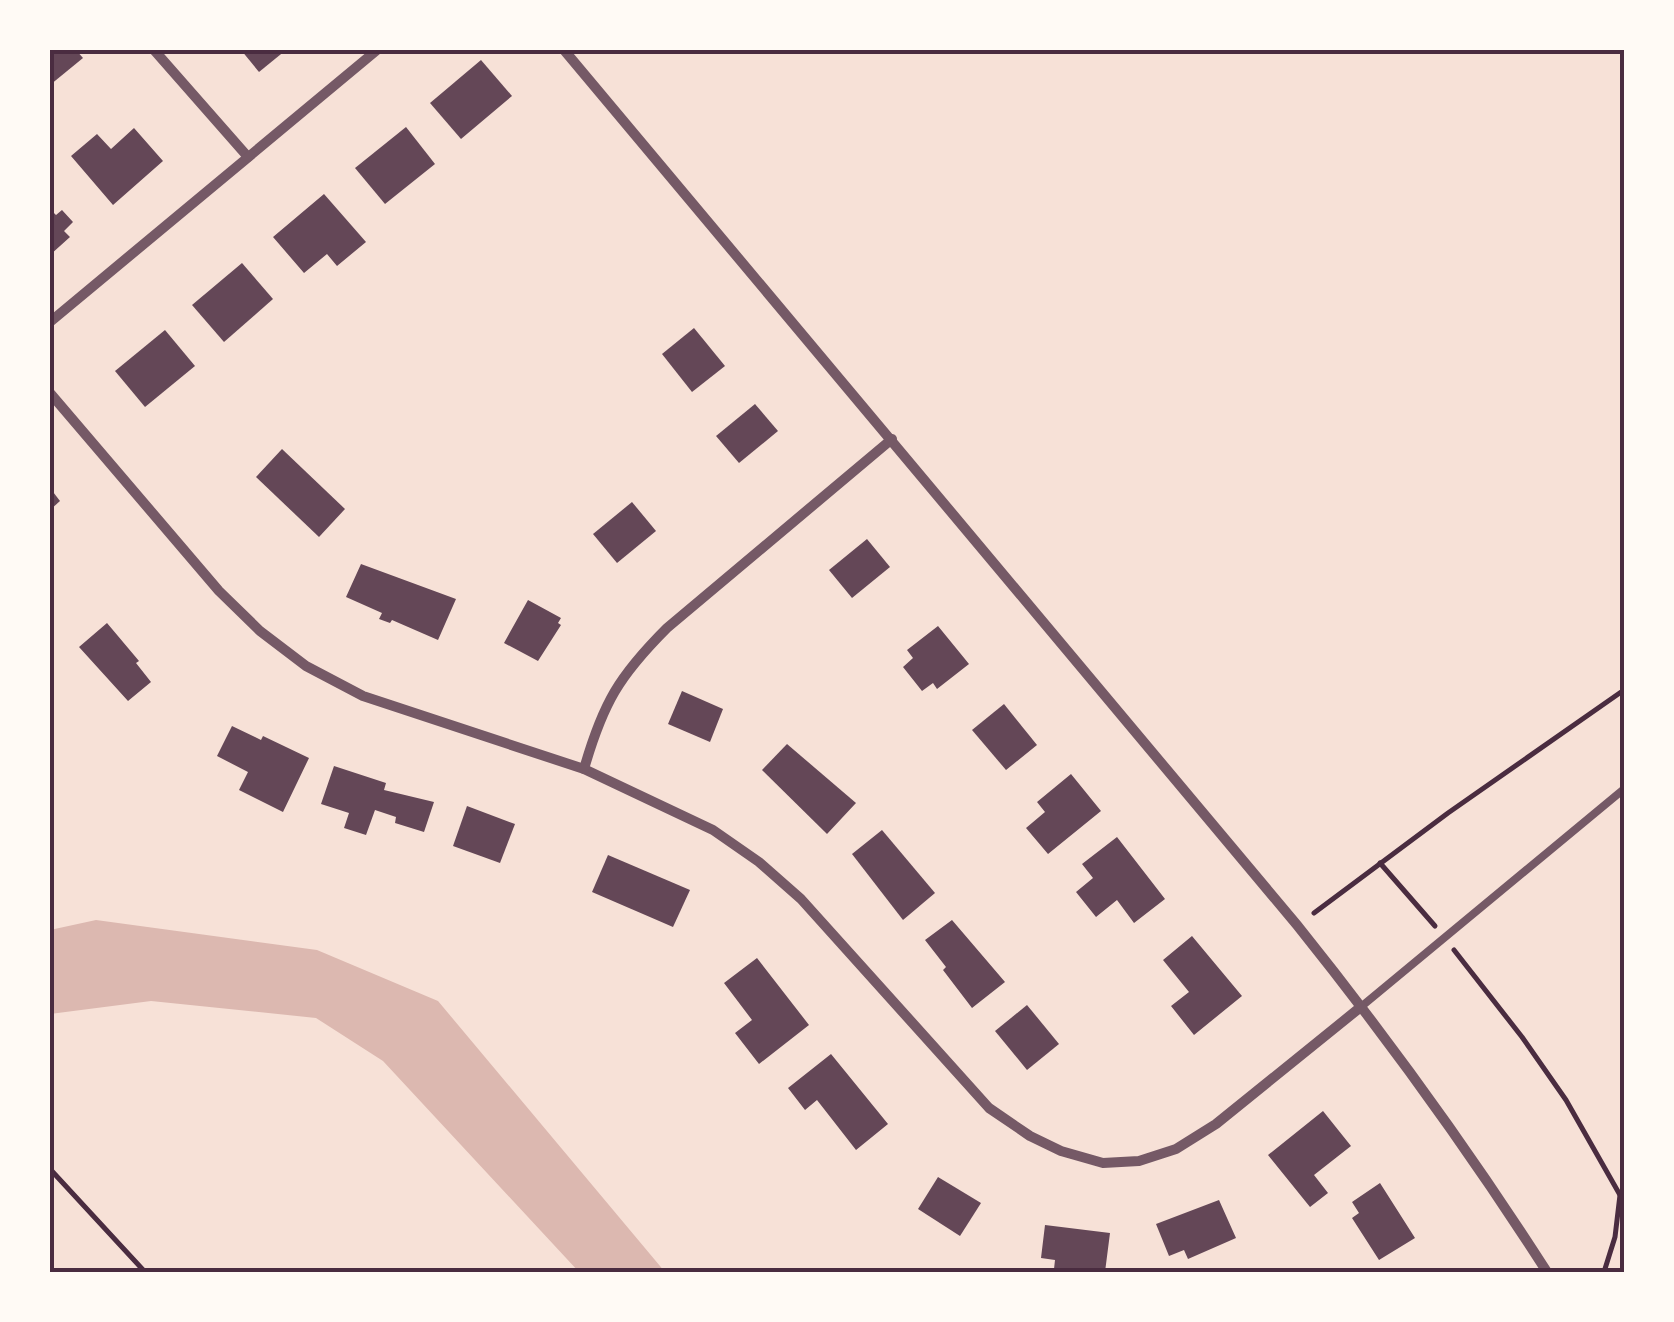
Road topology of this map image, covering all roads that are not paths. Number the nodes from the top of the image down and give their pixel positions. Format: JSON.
{"nodes":[{"id":1,"x":154,"y":50,"type":"edge"},
{"id":2,"x":377,"y":50,"type":"edge"},
{"id":3,"x":568,"y":51,"type":"edge"},
{"id":4,"x":248,"y":157,"type":"junction"},
{"id":5,"x":50,"y":322,"type":"edge"},
{"id":6,"x":50,"y":393,"type":"edge"},
{"id":7,"x":892,"y":439,"type":"junction"},
{"id":8,"x":584,"y":768,"type":"junction"},
{"id":9,"x":1624,"y":789,"type":"edge"},
{"id":10,"x":1362,"y":1006,"type":"junction"},
{"id":11,"x":1547,"y":1272,"type":"edge"}],
"edges":[{"from":1,"to":4,"type":"street"},
{"from":2,"to":4,"type":"street"},
{"from":3,"to":7,"type":"street"},
{"from":4,"to":5,"type":"street"},
{"from":6,"to":8,"type":"street"},
{"from":7,"to":8,"type":"street"},
{"from":7,"to":10,"type":"street"},
{"from":8,"to":10,"type":"street"},
{"from":9,"to":10,"type":"lane"},
{"from":10,"to":11,"type":"street"}]}
